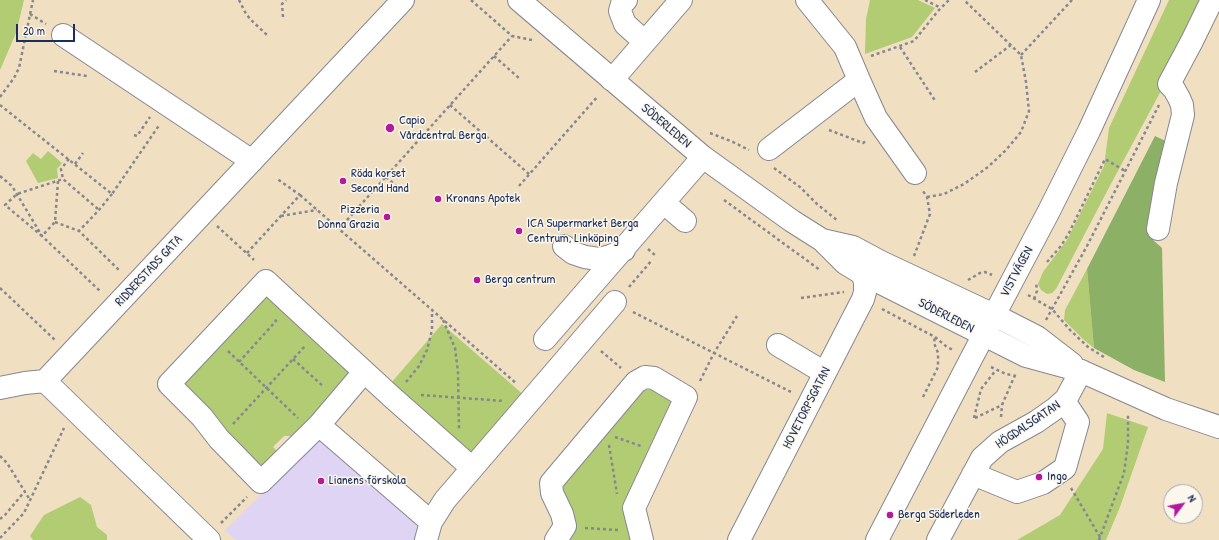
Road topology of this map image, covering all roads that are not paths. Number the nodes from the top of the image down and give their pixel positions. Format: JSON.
{"nodes":[{"id":1,"x":404,"y":0,"type":"edge"},
{"id":2,"x":519,"y":0,"type":"edge"},
{"id":3,"x":626,"y":0,"type":"edge"},
{"id":4,"x":681,"y":0,"type":"edge"},
{"id":5,"x":1149,"y":0,"type":"edge"},
{"id":6,"x":1212,"y":0,"type":"edge"},
{"id":7,"x":813,"y":2,"type":"edge"},
{"id":8,"x":63,"y":35,"type":"dead end"},
{"id":9,"x":645,"y":42,"type":"junction"},
{"id":10,"x":856,"y":73,"type":"junction"},
{"id":11,"x":605,"y":88,"type":"junction"},
{"id":12,"x":764,"y":156,"type":"road end"},
{"id":13,"x":702,"y":157,"type":"junction"},
{"id":14,"x":252,"y":161,"type":"junction"},
{"id":15,"x":914,"y":173,"type":"road end"},
{"id":16,"x":664,"y":203,"type":"junction"},
{"id":17,"x":685,"y":221,"type":"dead end"},
{"id":18,"x":1158,"y":229,"type":"dead end"},
{"id":19,"x":822,"y":240,"type":"junction"},
{"id":20,"x":564,"y":246,"type":"dead end"},
{"id":21,"x":624,"y":250,"type":"junction"},
{"id":22,"x":857,"y":282,"type":"junction"},
{"id":23,"x":615,"y":302,"type":"road end"},
{"id":24,"x":948,"y":306,"type":"junction"},
{"id":25,"x":994,"y":315,"type":"junction"},
{"id":26,"x":984,"y":335,"type":"junction"},
{"id":27,"x":546,"y":339,"type":"dead end"},
{"id":28,"x":778,"y":345,"type":"dead end"},
{"id":29,"x":830,"y":365,"type":"junction"},
{"id":30,"x":1081,"y":371,"type":"junction"},
{"id":31,"x":364,"y":372,"type":"junction"},
{"id":32,"x":45,"y":380,"type":"junction"},
{"id":33,"x":0,"y":388,"type":"edge"},
{"id":34,"x":1064,"y":400,"type":"junction"},
{"id":35,"x":1219,"y":426,"type":"edge"},
{"id":36,"x":316,"y":428,"type":"junction"},
{"id":37,"x":466,"y":463,"type":"junction"},
{"id":38,"x":973,"y":474,"type":"junction"},
{"id":39,"x":428,"y":531,"type":"edge"},
{"id":40,"x":560,"y":533,"type":"edge"},
{"id":41,"x":206,"y":539,"type":"edge"},
{"id":42,"x":642,"y":540,"type":"edge"},
{"id":43,"x":739,"y":540,"type":"edge"},
{"id":44,"x":877,"y":540,"type":"edge"},
{"id":45,"x":938,"y":540,"type":"edge"}],
"edges":[{"from":1,"to":14,"type":"main road","name":"RIDDERSTADS GATA"},
{"from":2,"to":11,"type":"main road","name":"SÖDERLEDEN"},
{"from":3,"to":9,"type":"main road"},
{"from":4,"to":9,"type":"main road"},
{"from":5,"to":25,"type":"main road","name":"VISTVÄGEN"},
{"from":6,"to":18,"type":"main road"},
{"from":7,"to":10,"type":"main road"},
{"from":8,"to":14,"type":"main road"},
{"from":9,"to":11,"type":"main road"},
{"from":10,"to":12,"type":"main road"},
{"from":10,"to":15,"type":"main road"},
{"from":11,"to":13,"type":"main road","name":"SÖDERLEDEN"},
{"from":13,"to":16,"type":"main road"},
{"from":13,"to":19,"type":"main road","name":"SÖDERLEDEN"},
{"from":14,"to":32,"type":"main road","name":"RIDDERSTADS GATA"},
{"from":16,"to":17,"type":"main road"},
{"from":16,"to":21,"type":"main road"},
{"from":19,"to":22,"type":"main road","name":"SÖDERLEDEN"},
{"from":19,"to":24,"type":"main road","name":"SÖDERLEDEN"},
{"from":20,"to":21,"type":"main road"},
{"from":21,"to":27,"type":"main road"},
{"from":22,"to":24,"type":"main road","name":"SÖDERLEDEN"},
{"from":22,"to":29,"type":"main road","name":"HOVETORPSGATAN"},
{"from":23,"to":37,"type":"main road"},
{"from":24,"to":25,"type":"main road","name":"SÖDERLEDEN"},
{"from":24,"to":26,"type":"main road","name":"SÖDERLEDEN"},
{"from":25,"to":26,"type":"main road","name":"VISTVÄGEN"},
{"from":25,"to":30,"type":"main road","name":"SÖDERLEDEN"},
{"from":26,"to":30,"type":"main road","name":"SÖDERLEDEN"},
{"from":26,"to":44,"type":"main road","name":"VISTVÄGEN"},
{"from":28,"to":29,"type":"main road"},
{"from":29,"to":43,"type":"main road","name":"HOVETORPSGATAN"},
{"from":30,"to":34,"type":"main road","name":"HÖGDALSGATAN"},
{"from":30,"to":35,"type":"main road","name":"SÖDERLEDEN"},
{"from":31,"to":36,"type":"main road"},
{"from":31,"to":36,"type":"main road"},
{"from":31,"to":37,"type":"main road"},
{"from":32,"to":33,"type":"main road"},
{"from":32,"to":41,"type":"main road"},
{"from":34,"to":38,"type":"main road","name":"HÖGDALSGATAN"},
{"from":34,"to":38,"type":"main road"},
{"from":36,"to":39,"type":"main road"},
{"from":37,"to":39,"type":"main road"},
{"from":38,"to":45,"type":"main road","name":"HÖGDALSGATAN"},
{"from":40,"to":42,"type":"main road"}]}
